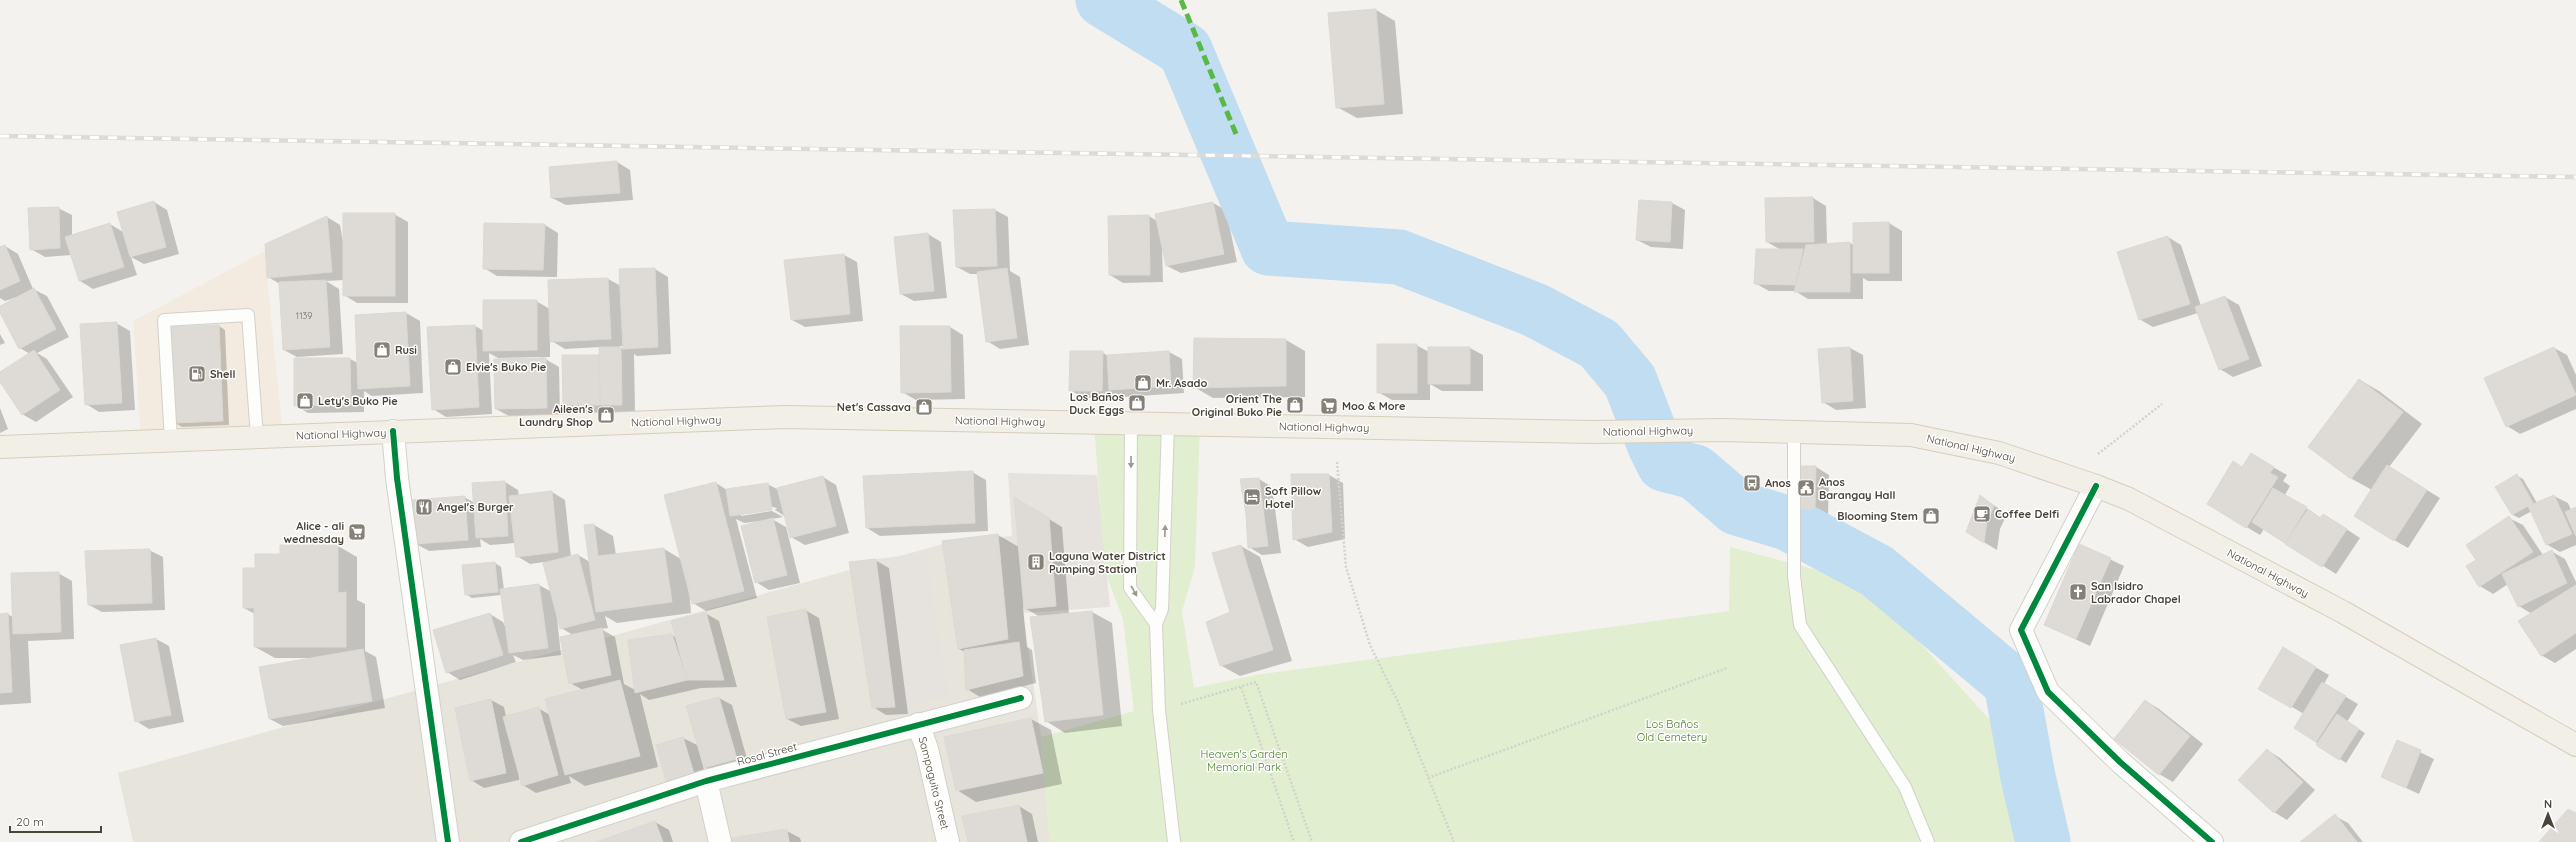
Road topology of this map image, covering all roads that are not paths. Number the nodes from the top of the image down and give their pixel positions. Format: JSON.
{"nodes":[{"id":1,"x":1131,"y":423,"type":"junction"},
{"id":2,"x":1168,"y":424,"type":"junction"},
{"id":3,"x":393,"y":432,"type":"junction"},
{"id":4,"x":1794,"y":432,"type":"junction"},
{"id":5,"x":257,"y":437,"type":"junction"},
{"id":6,"x":171,"y":441,"type":"junction"},
{"id":7,"x":0,"y":447,"type":"edge"},
{"id":8,"x":2096,"y":486,"type":"junction"},
{"id":9,"x":1156,"y":624,"type":"junction"},
{"id":10,"x":1021,"y":698,"type":"dead end"},
{"id":11,"x":918,"y":724,"type":"junction"},
{"id":12,"x":2576,"y":745,"type":"edge"},
{"id":13,"x":706,"y":781,"type":"junction"},
{"id":14,"x":448,"y":842,"type":"edge"},
{"id":15,"x":521,"y":842,"type":"edge"},
{"id":16,"x":720,"y":842,"type":"edge"},
{"id":17,"x":948,"y":842,"type":"edge"},
{"id":18,"x":1174,"y":842,"type":"edge"},
{"id":19,"x":1928,"y":842,"type":"edge"},
{"id":20,"x":2212,"y":842,"type":"edge"}],
"edges":[{"from":1,"to":2,"type":"main road","name":"National Highway"},
{"from":1,"to":3,"type":"main road","name":"National Highway"},
{"from":1,"to":9,"type":"lane","one_way":true},
{"from":2,"to":4,"type":"main road","name":"National Highway"},
{"from":9,"to":2,"type":"lane","one_way":true},
{"from":3,"to":5,"type":"main road","name":"National Highway"},
{"from":3,"to":14,"type":"street"},
{"from":4,"to":8,"type":"main road","name":"National Highway"},
{"from":4,"to":19,"type":"lane"},
{"from":5,"to":6,"type":"main road","name":"National Highway"},
{"from":5,"to":6,"type":"lane"},
{"from":6,"to":7,"type":"main road","name":"National Highway"},
{"from":8,"to":12,"type":"main road","name":"National Highway"},
{"from":8,"to":20,"type":"street"},
{"from":9,"to":18,"type":"lane"},
{"from":10,"to":11,"type":"street","name":"Rosal Street"},
{"from":11,"to":13,"type":"street","name":"Rosal Street"},
{"from":11,"to":17,"type":"street","name":"Sampaguita Street"},
{"from":13,"to":15,"type":"street","name":"Rosal Street"},
{"from":13,"to":16,"type":"street"}]}
